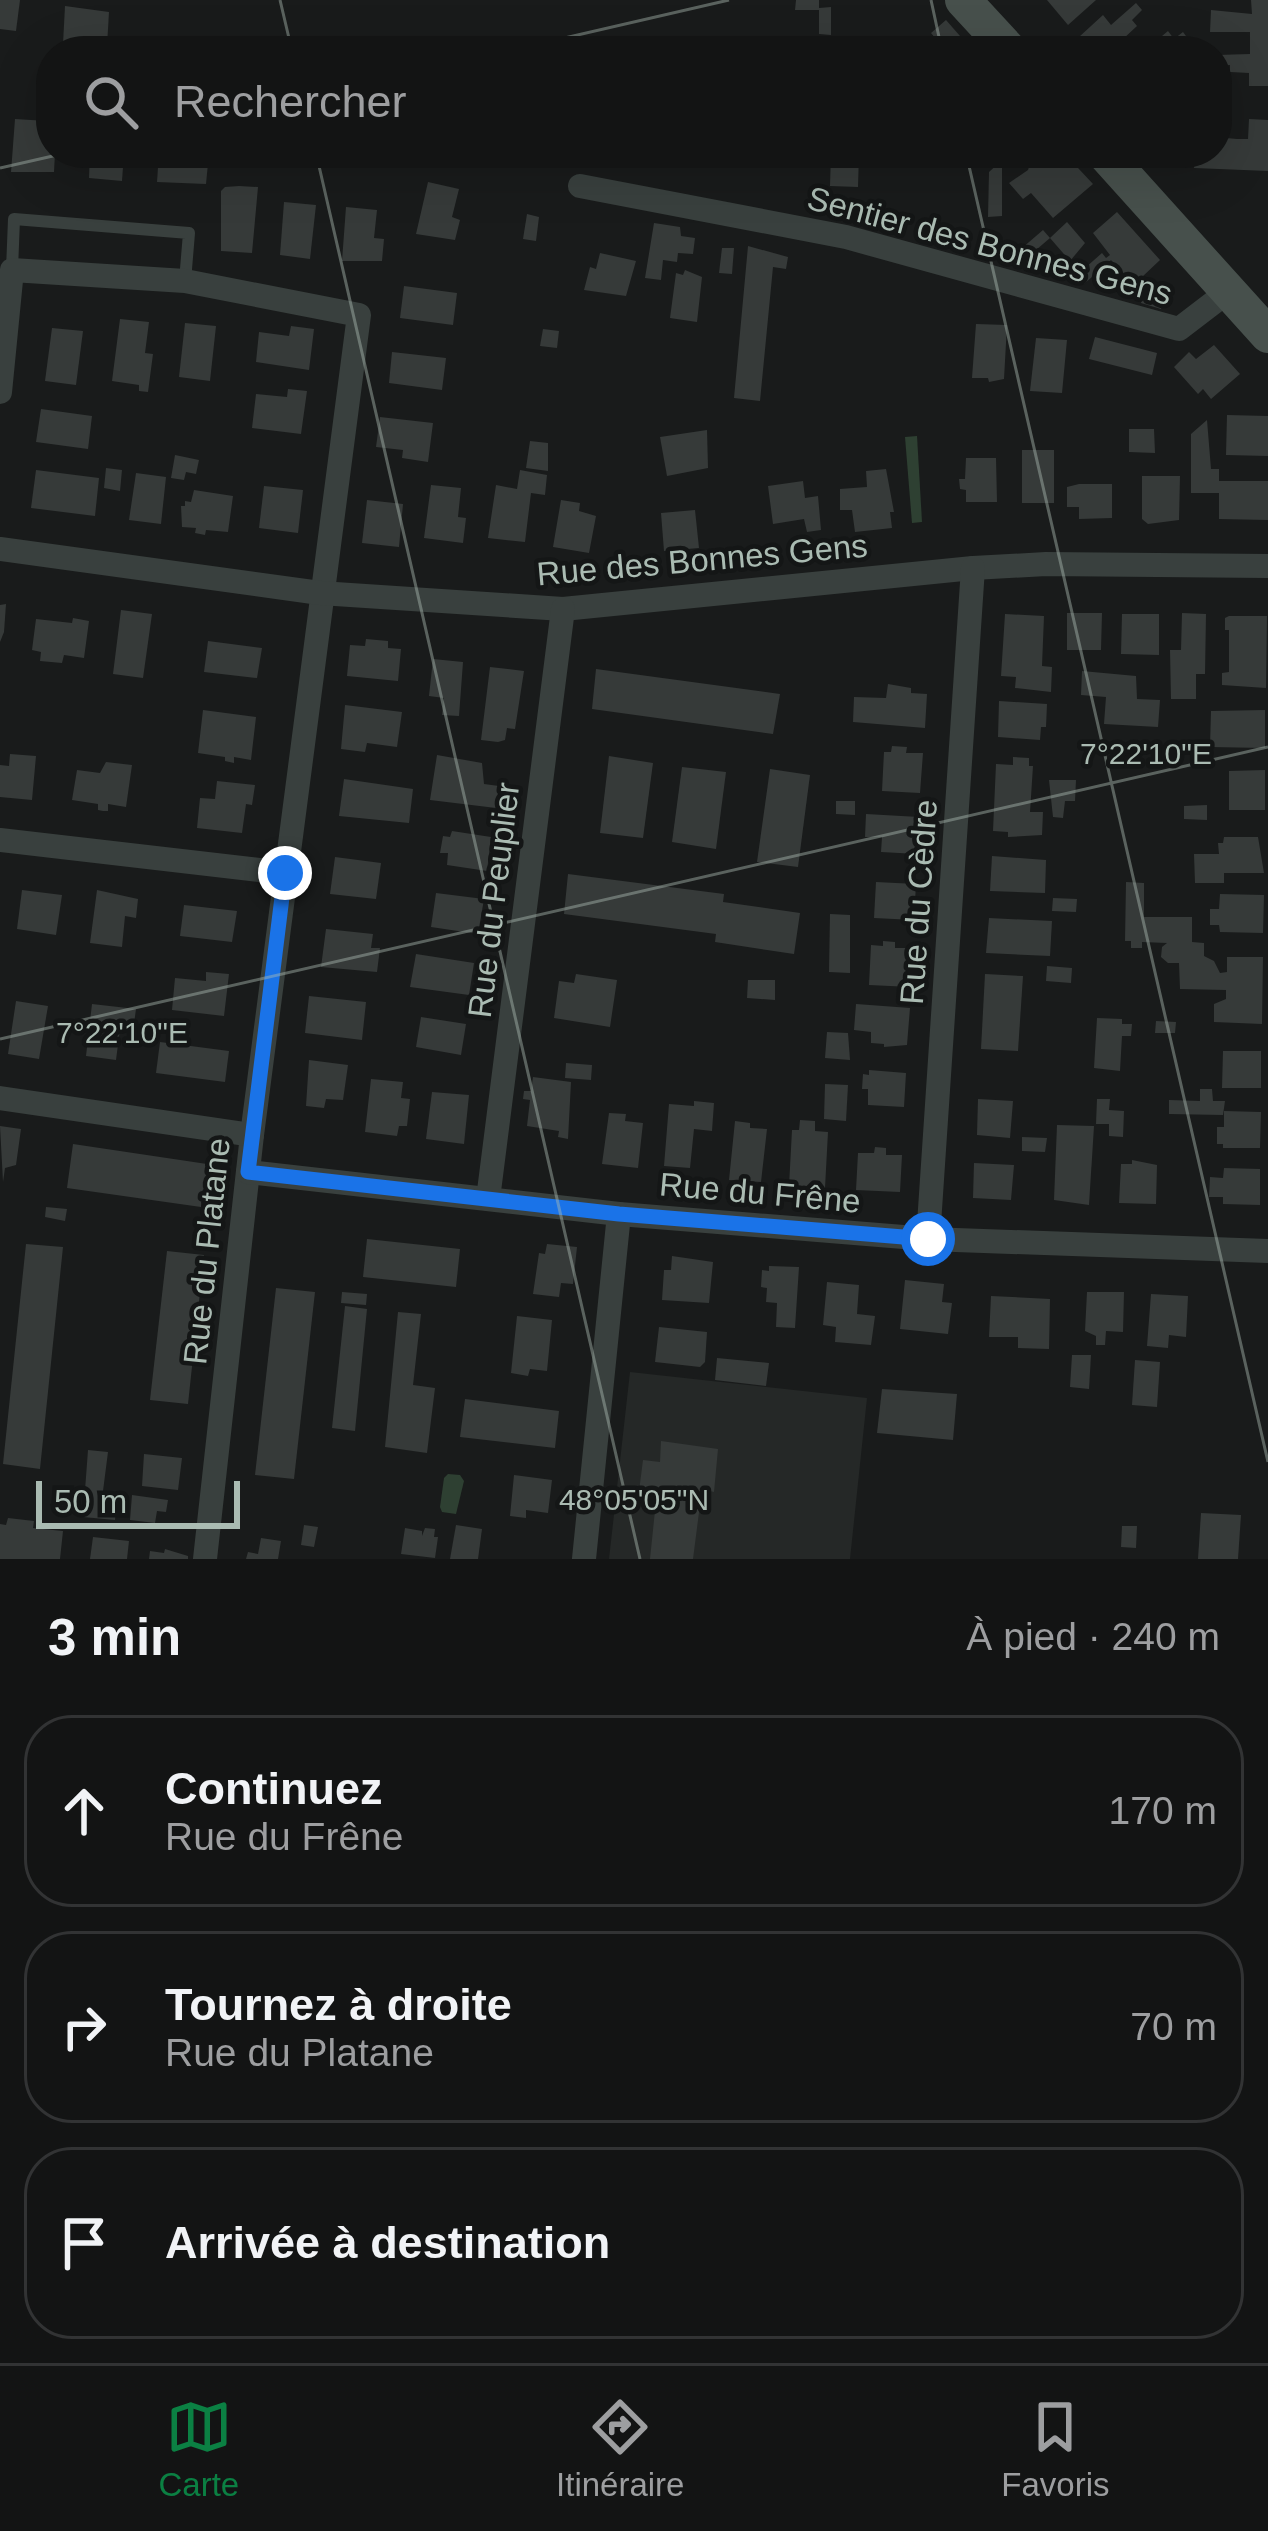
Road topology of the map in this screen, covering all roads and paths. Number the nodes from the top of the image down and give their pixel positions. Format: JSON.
{"nodes":[{"id":1,"x":963,"y":0,"type":"edge"},
{"id":2,"x":996,"y":36,"type":"edge"},
{"id":3,"x":1118,"y":168,"type":"edge"},
{"id":4,"x":580,"y":186,"type":"dead end"},
{"id":5,"x":12,"y":270,"type":"junction"},
{"id":6,"x":185,"y":281,"type":"junction"},
{"id":7,"x":1255,"y":310,"type":"edge"},
{"id":8,"x":0,"y":392,"type":"edge"},
{"id":9,"x":0,"y":549,"type":"edge"},
{"id":10,"x":1268,"y":566,"type":"edge"},
{"id":11,"x":973,"y":568,"type":"junction"},
{"id":12,"x":320,"y":593,"type":"junction"},
{"id":13,"x":563,"y":609,"type":"junction"},
{"id":14,"x":0,"y":840,"type":"edge"},
{"id":15,"x":285,"y":873,"type":"junction"},
{"id":16,"x":0,"y":1098,"type":"edge"},
{"id":17,"x":252,"y":1135,"type":"junction"},
{"id":18,"x":248,"y":1172,"type":"junction"},
{"id":19,"x":488,"y":1199,"type":"junction"},
{"id":20,"x":619,"y":1214,"type":"junction"},
{"id":21,"x":928,"y":1239,"type":"junction"},
{"id":22,"x":1268,"y":1251,"type":"edge"},
{"id":23,"x":205,"y":1559,"type":"edge"},
{"id":24,"x":584,"y":1559,"type":"edge"}],
"edges":[{"from":1,"to":2,"type":"street"},
{"from":3,"to":7,"type":"street"},
{"from":4,"to":7,"type":"street","name":"Sentier des Bonnes Gens"},
{"from":5,"to":6,"type":"street"},
{"from":5,"to":6,"type":"lane"},
{"from":5,"to":8,"type":"street"},
{"from":6,"to":12,"type":"street","name":"Rue du Platane"},
{"from":9,"to":12,"type":"street","name":"Rue des Bonnes Gens"},
{"from":10,"to":11,"type":"street","name":"Rue des Bonnes Gens"},
{"from":11,"to":13,"type":"street","name":"Rue des Bonnes Gens"},
{"from":11,"to":21,"type":"street","name":"Rue du Cèdre"},
{"from":12,"to":13,"type":"street","name":"Rue des Bonnes Gens"},
{"from":12,"to":15,"type":"street","name":"Rue du Platane"},
{"from":13,"to":19,"type":"street","name":"Rue du Peuplier"},
{"from":14,"to":15,"type":"street"},
{"from":15,"to":17,"type":"street","name":"Rue du Platane"},
{"from":16,"to":17,"type":"street"},
{"from":17,"to":18,"type":"street","name":"Rue du Platane"},
{"from":18,"to":19,"type":"street","name":"Rue du Frêne"},
{"from":18,"to":23,"type":"street","name":"Rue du Platane"},
{"from":19,"to":20,"type":"street","name":"Rue du Frêne"},
{"from":20,"to":21,"type":"street","name":"Rue du Frêne"},
{"from":20,"to":24,"type":"street"},
{"from":21,"to":22,"type":"street","name":"Rue du Frêne"}]}
